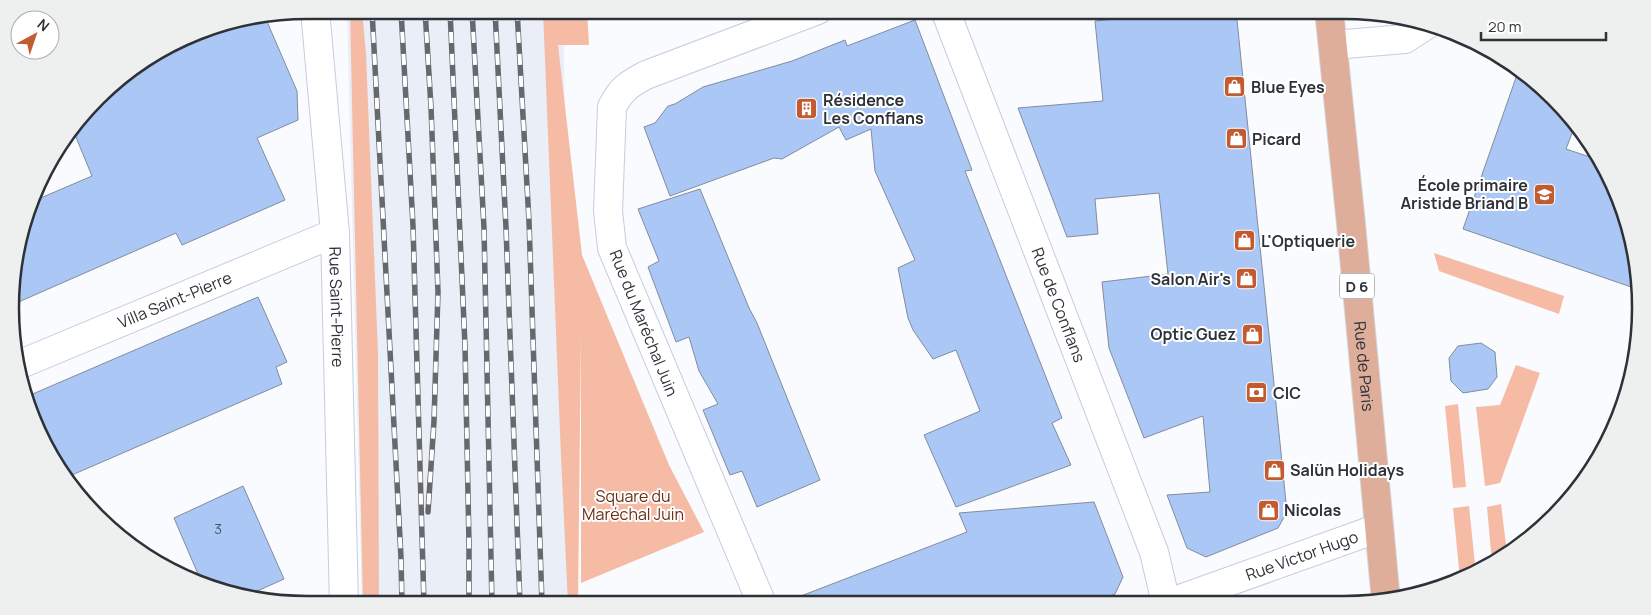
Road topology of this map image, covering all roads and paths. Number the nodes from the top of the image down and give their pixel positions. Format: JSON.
{"nodes":[{"id":1,"x":316,"y":19,"type":"edge"},
{"id":2,"x":794,"y":19,"type":"edge"},
{"id":3,"x":948,"y":19,"type":"edge"},
{"id":4,"x":1330,"y":19,"type":"edge"},
{"id":5,"x":1419,"y":29,"type":"edge"},
{"id":6,"x":1333,"y":45,"type":"junction"},
{"id":7,"x":335,"y":233,"type":"junction"},
{"id":8,"x":24,"y":363,"type":"edge"},
{"id":9,"x":1379,"y":528,"type":"junction"},
{"id":10,"x":1385,"y":593,"type":"edge"},
{"id":11,"x":344,"y":596,"type":"edge"},
{"id":12,"x":759,"y":596,"type":"edge"},
{"id":13,"x":1166,"y":596,"type":"edge"},
{"id":14,"x":1188,"y":596,"type":"edge"}],
"edges":[{"from":1,"to":7,"type":"street","name":"Rue Saint-Pierre"},
{"from":2,"to":12,"type":"street","name":"Rue du Maréchal Juin"},
{"from":3,"to":13,"type":"street","name":"Rue de Conflans"},
{"from":4,"to":6,"type":"main road","name":"Rue de Paris","number":"D 6"},
{"from":5,"to":6,"type":"street"},
{"from":6,"to":9,"type":"main road","name":"Rue de Paris","number":"D 6"},
{"from":7,"to":8,"type":"street","name":"Villa Saint-Pierre"},
{"from":7,"to":11,"type":"street","name":"Rue Saint-Pierre"},
{"from":9,"to":10,"type":"main road","name":"Rue de Paris","number":"D 6"},
{"from":9,"to":14,"type":"street","name":"Rue Victor Hugo"}]}
